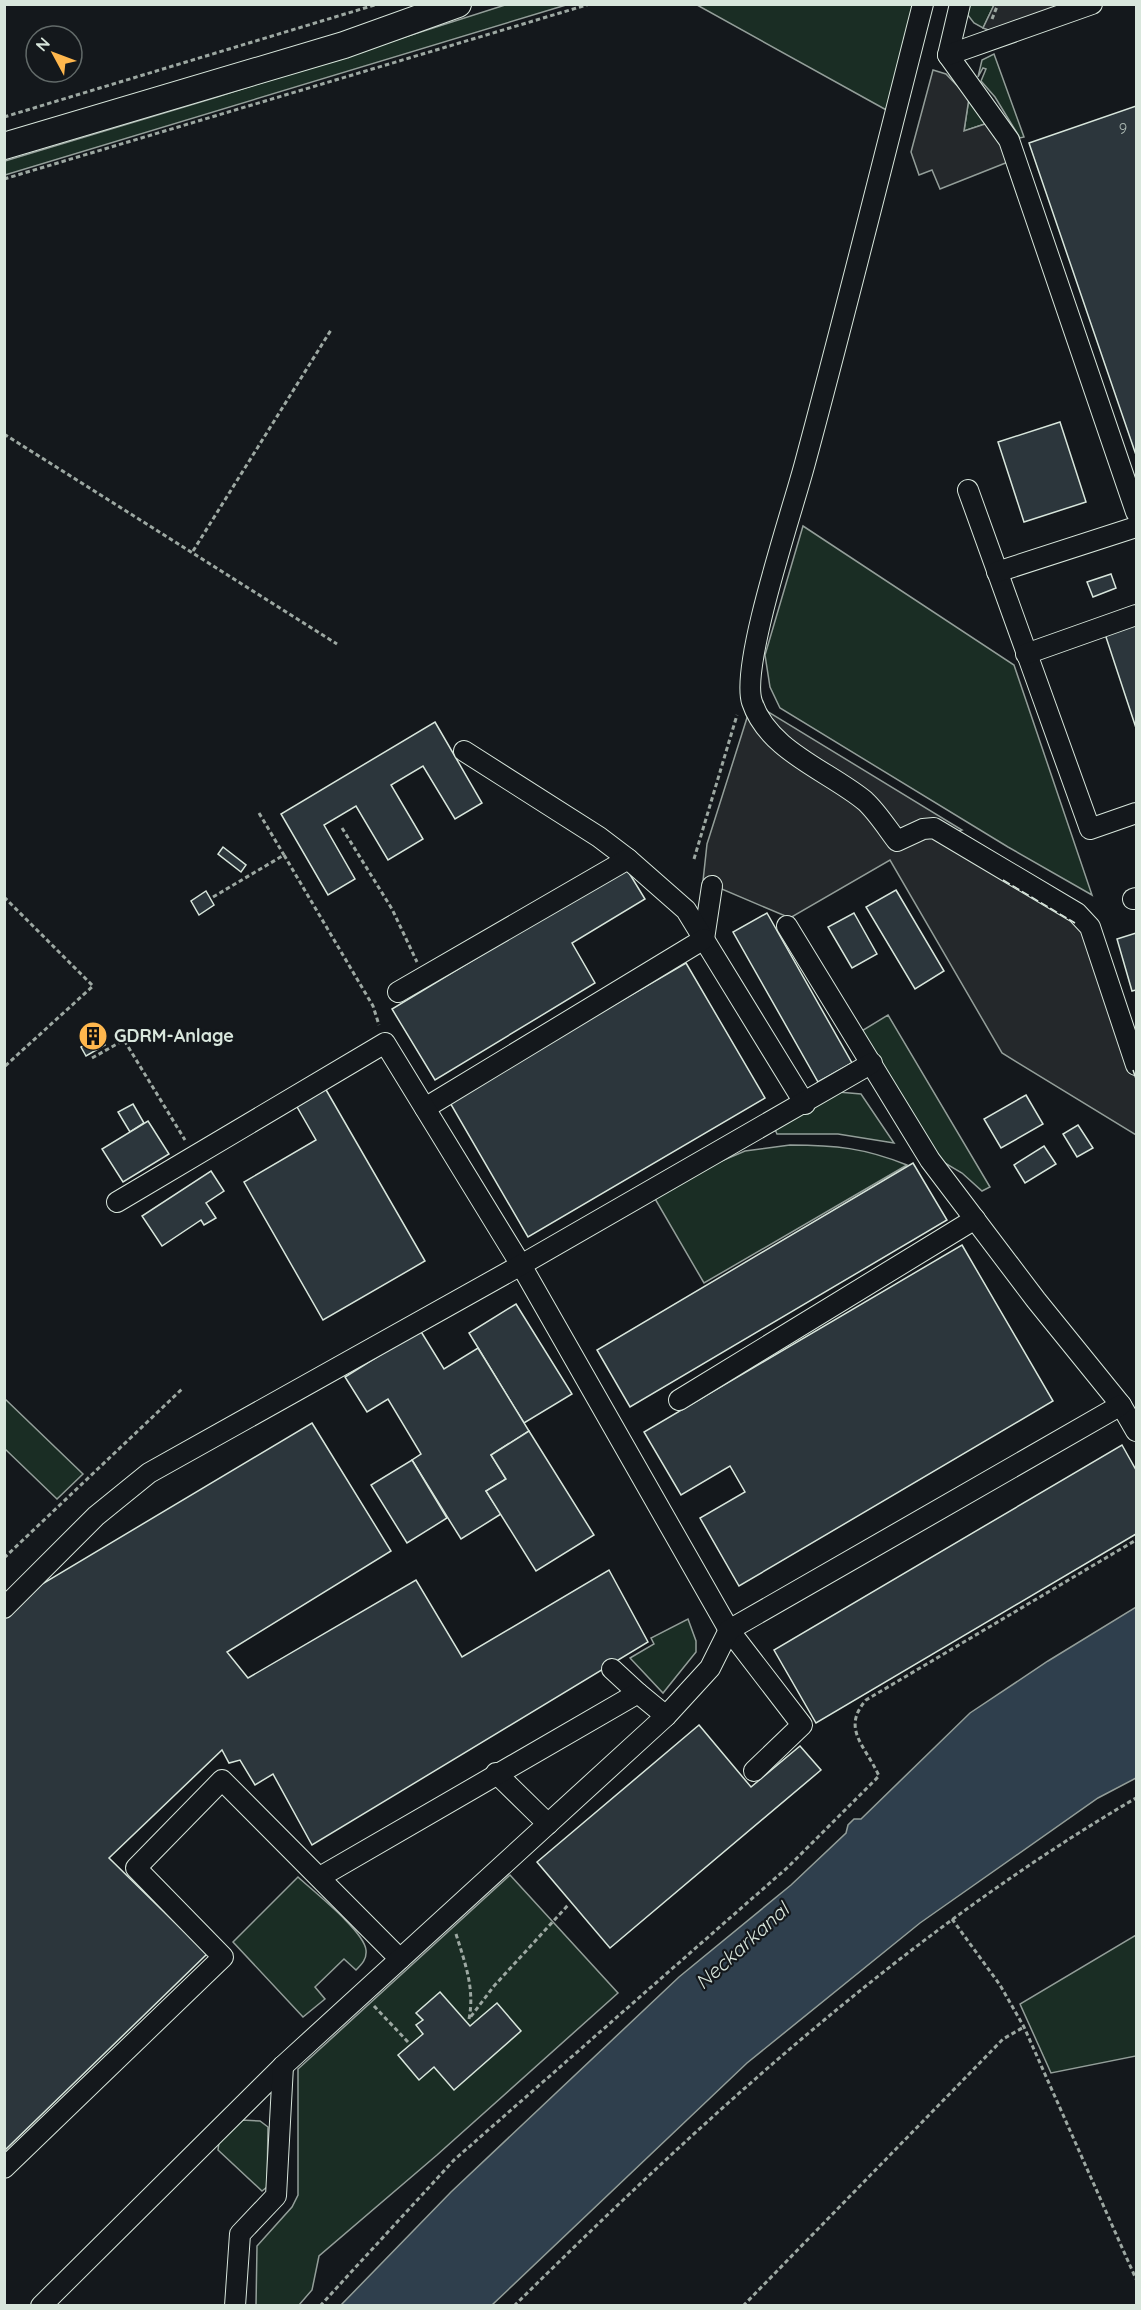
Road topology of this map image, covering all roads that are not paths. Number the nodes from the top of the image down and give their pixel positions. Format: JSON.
{"nodes":[{"id":1,"x":458,"y":4,"type":"edge"},
{"id":2,"x":923,"y":4,"type":"edge"},
{"id":3,"x":960,"y":4,"type":"edge"},
{"id":4,"x":1092,"y":4,"type":"edge"},
{"id":5,"x":948,"y":55,"type":"junction"},
{"id":6,"x":4,"y":146,"type":"edge"},
{"id":7,"x":968,"y":490,"type":"dead end"},
{"id":8,"x":1137,"y":512,"type":"edge"},
{"id":9,"x":1137,"y":527,"type":"edge"},
{"id":10,"x":997,"y":572,"type":"junction"},
{"id":11,"x":1137,"y":615,"type":"edge"},
{"id":12,"x":1026,"y":654,"type":"junction"},
{"id":13,"x":464,"y":751,"type":"dead end"},
{"id":14,"x":1137,"y":813,"type":"edge"},
{"id":15,"x":628,"y":859,"type":"junction"},
{"id":16,"x":712,"y":886,"type":"dead end"},
{"id":17,"x":787,"y":926,"type":"dead end"},
{"id":18,"x":704,"y":939,"type":"junction"},
{"id":19,"x":398,"y":992,"type":"dead end"},
{"id":20,"x":872,"y":1064,"type":"junction"},
{"id":21,"x":1137,"y":1065,"type":"edge"},
{"id":22,"x":805,"y":1104,"type":"junction"},
{"id":23,"x":425,"y":1108,"type":"junction"},
{"id":24,"x":117,"y":1202,"type":"dead end"},
{"id":25,"x":975,"y":1219,"type":"junction"},
{"id":26,"x":521,"y":1265,"type":"junction"},
{"id":27,"x":679,"y":1400,"type":"dead end"},
{"id":28,"x":1121,"y":1404,"type":"junction"},
{"id":29,"x":1137,"y":1431,"type":"edge"},
{"id":30,"x":4,"y":1608,"type":"edge"},
{"id":31,"x":729,"y":1630,"type":"junction"},
{"id":32,"x":612,"y":1669,"type":"dead end"},
{"id":33,"x":638,"y":1693,"type":"junction"},
{"id":34,"x":666,"y":1716,"type":"junction"},
{"id":35,"x":754,"y":1771,"type":"dead end"},
{"id":36,"x":496,"y":1773,"type":"junction"},
{"id":37,"x":548,"y":1824,"type":"junction"},
{"id":38,"x":320,"y":1877,"type":"junction"},
{"id":39,"x":400,"y":1959,"type":"junction"},
{"id":40,"x":283,"y":2066,"type":"junction"},
{"id":41,"x":4,"y":2168,"type":"edge"},
{"id":42,"x":41,"y":2306,"type":"edge"},
{"id":43,"x":235,"y":2306,"type":"edge"}],
"edges":[{"from":1,"to":6,"type":"main road"},
{"from":2,"to":21,"type":"lane"},
{"from":3,"to":5,"type":"lane"},
{"from":4,"to":5,"type":"lane"},
{"from":5,"to":8,"type":"lane"},
{"from":7,"to":10,"type":"lane"},
{"from":9,"to":10,"type":"lane"},
{"from":10,"to":12,"type":"lane"},
{"from":11,"to":12,"type":"lane"},
{"from":12,"to":14,"type":"lane"},
{"from":13,"to":15,"type":"lane"},
{"from":15,"to":18,"type":"lane"},
{"from":15,"to":19,"type":"lane"},
{"from":16,"to":18,"type":"lane"},
{"from":17,"to":20,"type":"lane"},
{"from":18,"to":22,"type":"lane"},
{"from":18,"to":23,"type":"lane"},
{"from":20,"to":22,"type":"lane"},
{"from":20,"to":25,"type":"lane"},
{"from":22,"to":26,"type":"lane"},
{"from":23,"to":24,"type":"lane"},
{"from":23,"to":26,"type":"lane"},
{"from":25,"to":27,"type":"lane"},
{"from":25,"to":28,"type":"lane"},
{"from":26,"to":30,"type":"lane"},
{"from":26,"to":31,"type":"lane"},
{"from":28,"to":29,"type":"lane"},
{"from":28,"to":31,"type":"lane"},
{"from":31,"to":34,"type":"lane"},
{"from":31,"to":35,"type":"lane"},
{"from":32,"to":33,"type":"lane"},
{"from":33,"to":34,"type":"lane"},
{"from":33,"to":36,"type":"lane"},
{"from":34,"to":37,"type":"lane"},
{"from":36,"to":37,"type":"lane"},
{"from":36,"to":38,"type":"lane"},
{"from":37,"to":39,"type":"lane"},
{"from":38,"to":39,"type":"lane"},
{"from":38,"to":41,"type":"lane"},
{"from":39,"to":40,"type":"lane"},
{"from":40,"to":42,"type":"lane"},
{"from":40,"to":43,"type":"lane"}]}
